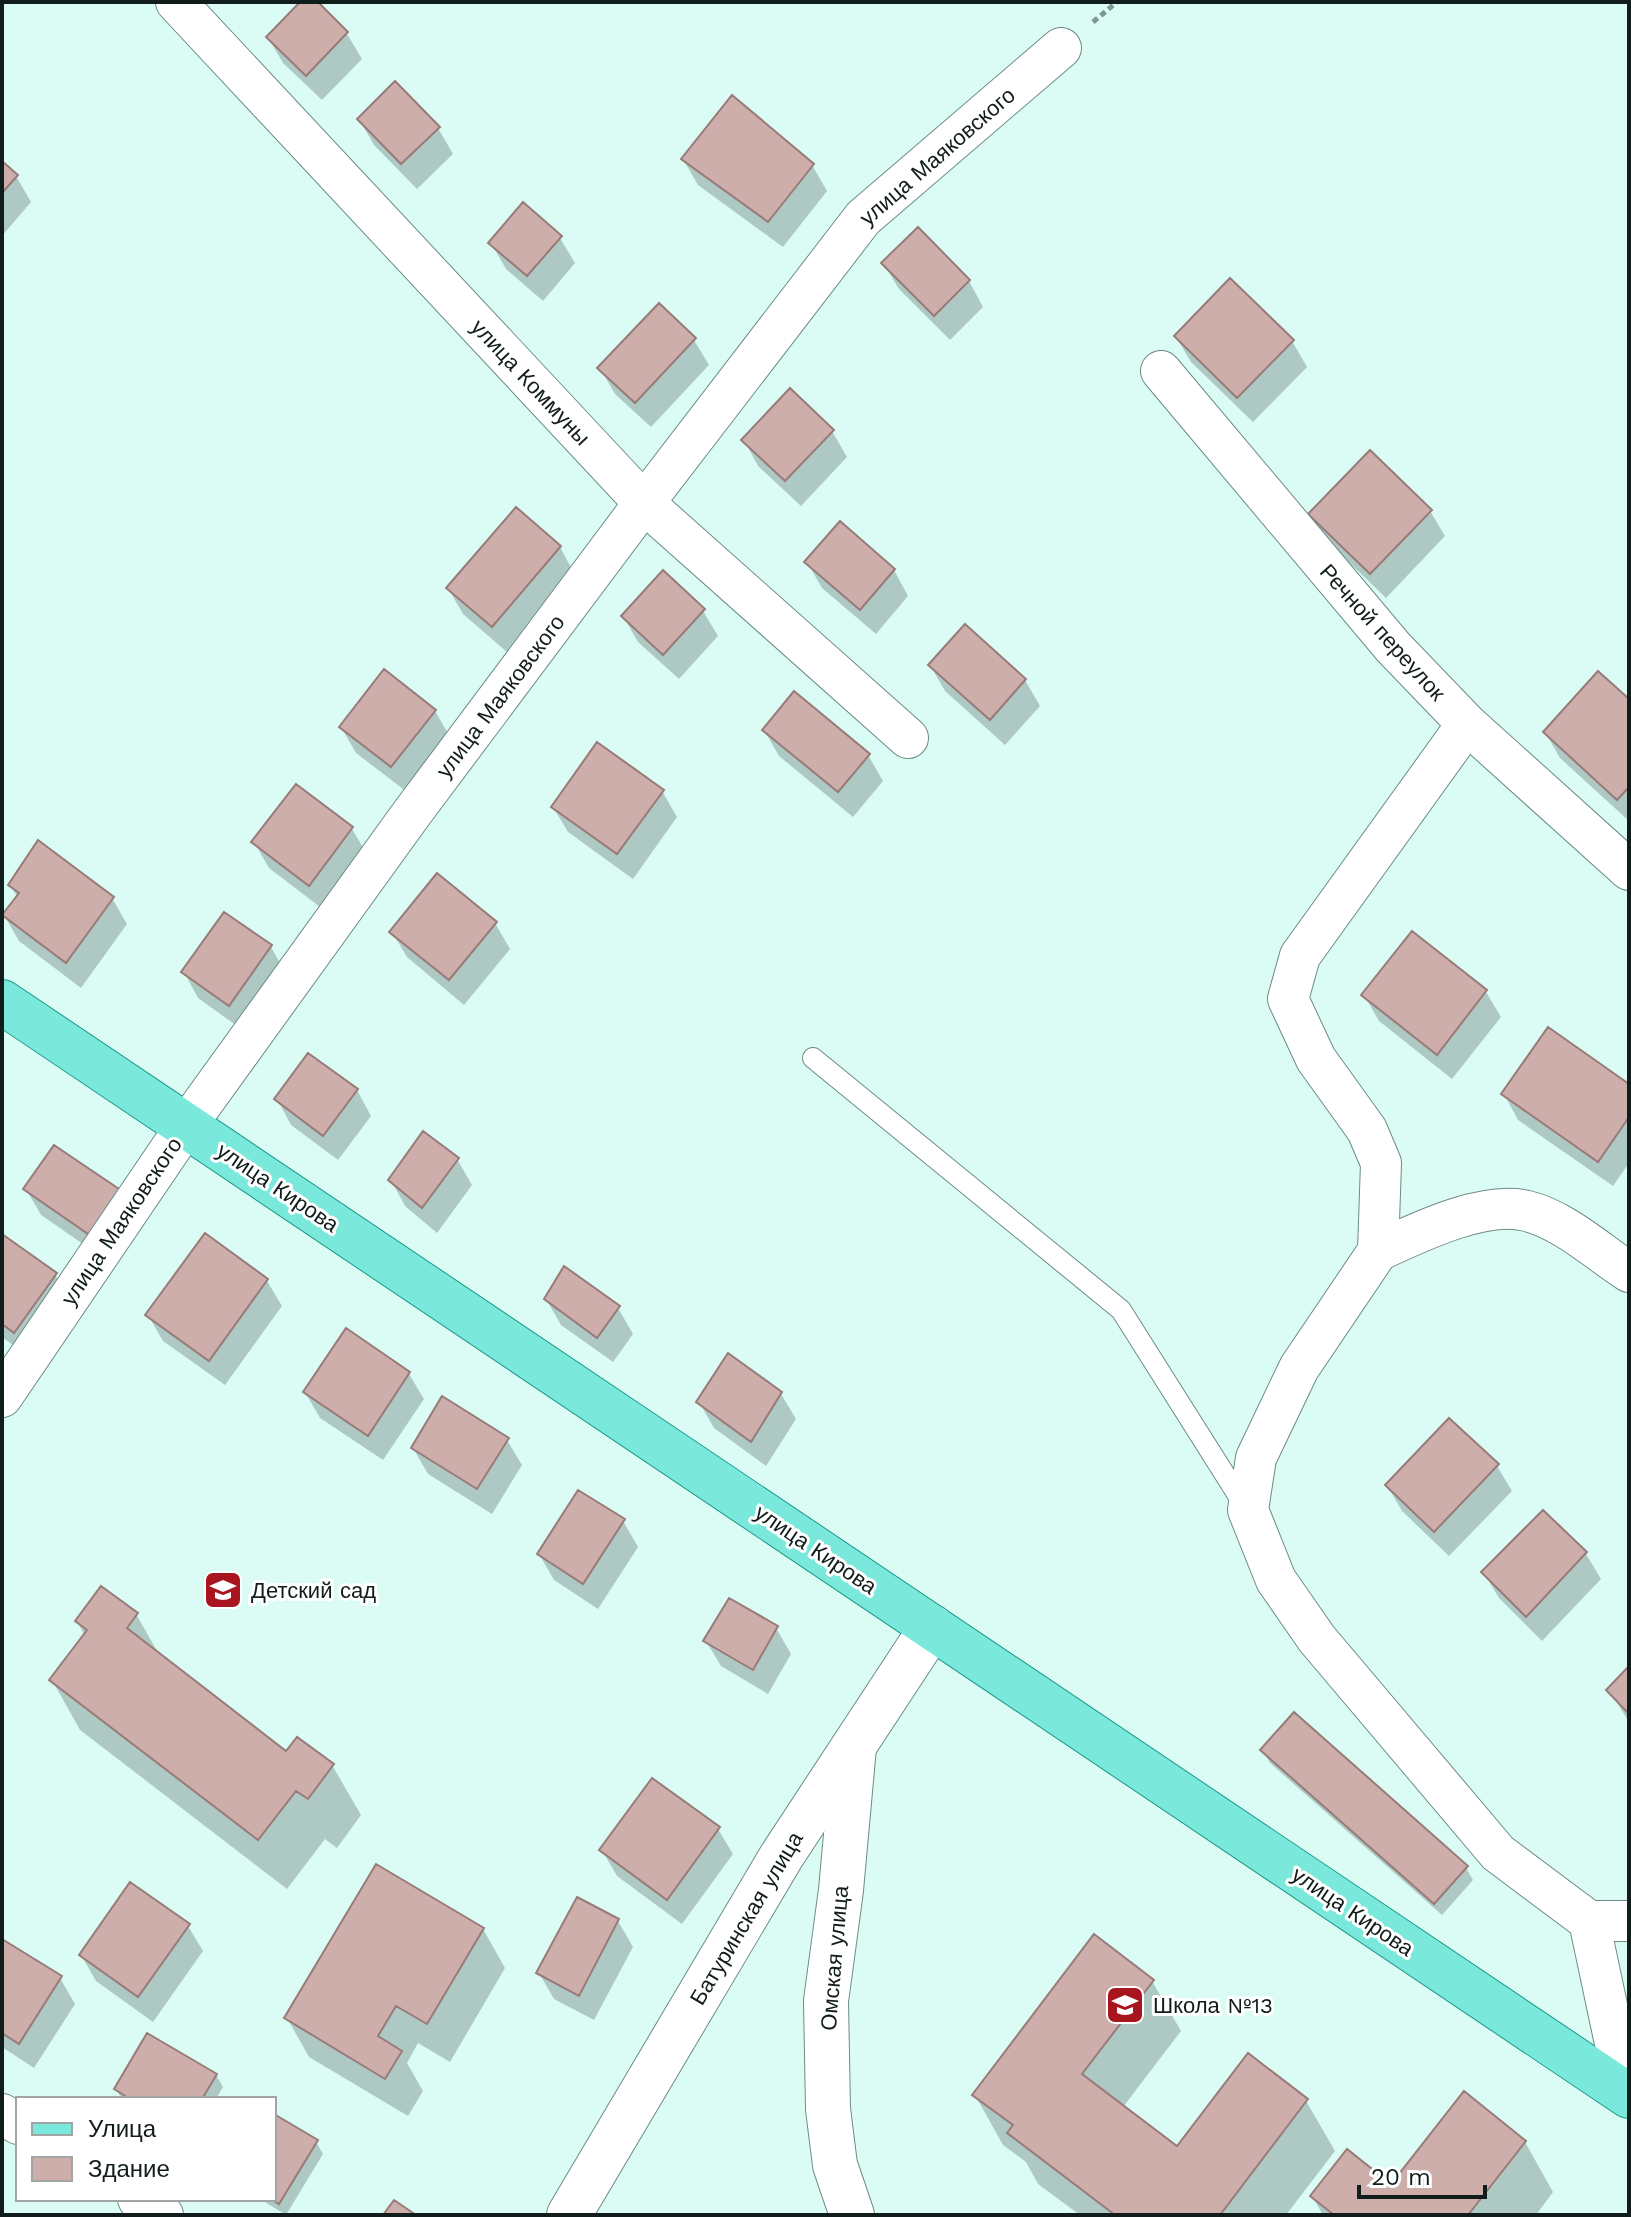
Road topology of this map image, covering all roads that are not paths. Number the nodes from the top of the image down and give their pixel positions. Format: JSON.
{"nodes":[{"id":1,"x":176,"y":2,"type":"edge"},
{"id":2,"x":1061,"y":48,"type":"dead end"},
{"id":3,"x":1161,"y":371,"type":"dead end"},
{"id":4,"x":644,"y":503,"type":"junction"},
{"id":5,"x":1467,"y":724,"type":"junction"},
{"id":6,"x":908,"y":738,"type":"dead end"},
{"id":7,"x":1629,"y":870,"type":"edge"},
{"id":8,"x":2,"y":1002,"type":"edge"},
{"id":9,"x":813,"y":1058,"type":"dead end"},
{"id":10,"x":186,"y":1126,"type":"junction"},
{"id":11,"x":1378,"y":1251,"type":"junction"},
{"id":12,"x":1629,"y":1272,"type":"edge"},
{"id":13,"x":2,"y":1397,"type":"edge"},
{"id":14,"x":1248,"y":1510,"type":"junction"},
{"id":15,"x":932,"y":1627,"type":"junction"},
{"id":16,"x":854,"y":1747,"type":"junction"},
{"id":17,"x":1589,"y":1921,"type":"junction"},
{"id":18,"x":1629,"y":1921,"type":"edge"},
{"id":19,"x":1628,"y":2096,"type":"edge"},
{"id":20,"x":141,"y":2201,"type":"edge"},
{"id":21,"x":163,"y":2215,"type":"edge"},
{"id":22,"x":569,"y":2215,"type":"edge"},
{"id":23,"x":852,"y":2215,"type":"edge"}],
"edges":[{"from":1,"to":4,"type":"street","name":"улица Коммуны"},
{"from":2,"to":4,"type":"street","name":"улица Маяковского"},
{"from":3,"to":5,"type":"street","name":"Речной переулок"},
{"from":4,"to":6,"type":"street","name":"улица Коммуны"},
{"from":4,"to":10,"type":"street","name":"улица Маяковского"},
{"from":5,"to":7,"type":"street","name":"Речной переулок"},
{"from":5,"to":11,"type":"street"},
{"from":8,"to":10,"type":"main road","name":"улица Кирова"},
{"from":9,"to":14,"type":"lane"},
{"from":10,"to":13,"type":"street","name":"улица Маяковского"},
{"from":10,"to":15,"type":"main road","name":"улица Кирова"},
{"from":11,"to":12,"type":"street"},
{"from":11,"to":14,"type":"street"},
{"from":14,"to":17,"type":"street"},
{"from":15,"to":16,"type":"main road","name":"Батуринская улица"},
{"from":15,"to":19,"type":"main road","name":"улица Кирова"},
{"from":16,"to":22,"type":"main road","name":"Батуринская улица"},
{"from":16,"to":23,"type":"main road","name":"Омская улица"},
{"from":17,"to":18,"type":"street"},
{"from":17,"to":19,"type":"street"},
{"from":20,"to":21,"type":"street"}]}
